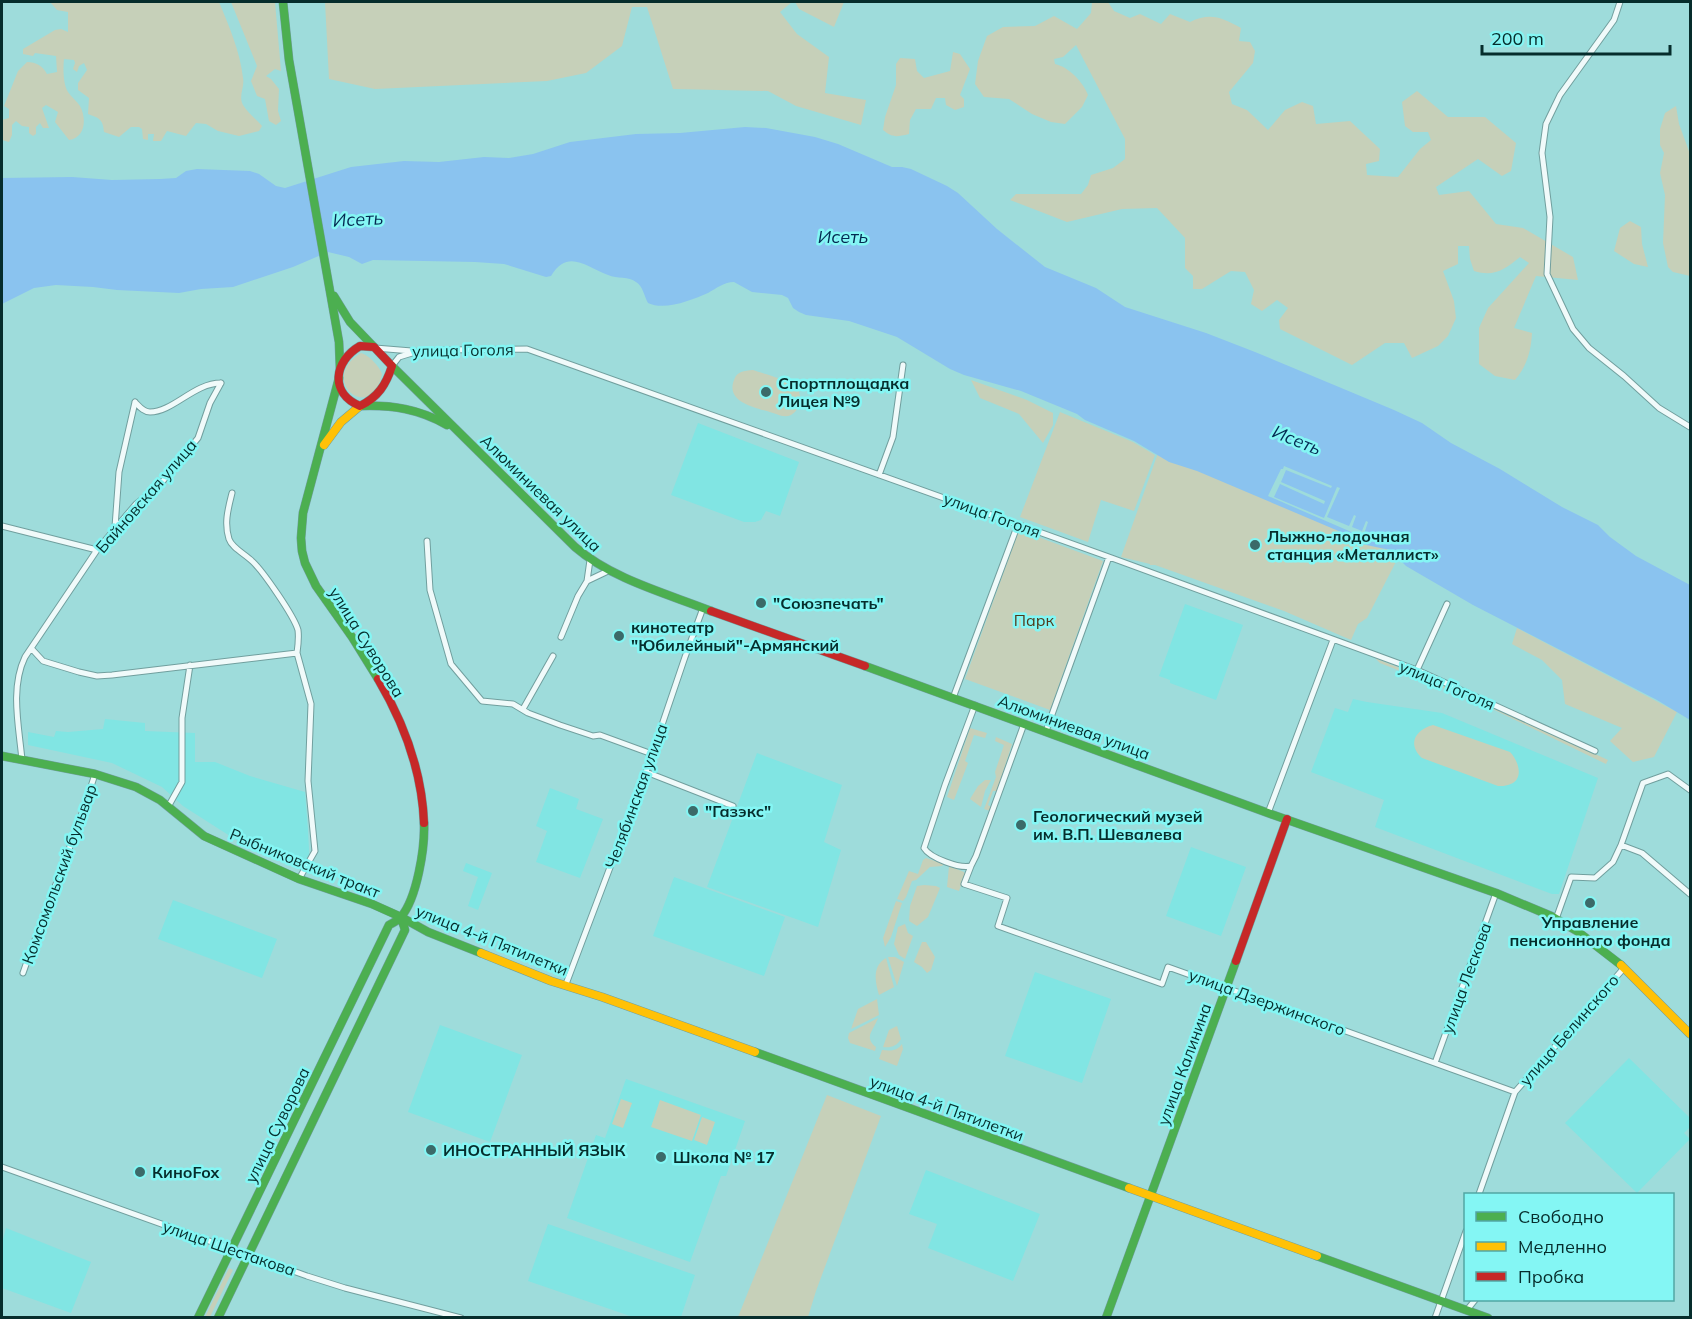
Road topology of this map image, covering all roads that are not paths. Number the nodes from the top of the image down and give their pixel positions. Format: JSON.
{"nodes":[{"id":1,"x":283,"y":2,"type":"edge"},
{"id":2,"x":1620,"y":2,"type":"edge"},
{"id":3,"x":327,"y":274,"type":"junction"},
{"id":4,"x":374,"y":347,"type":"junction"},
{"id":5,"x":424,"y":352,"type":"junction"},
{"id":6,"x":903,"y":365,"type":"dead end"},
{"id":7,"x":392,"y":366,"type":"junction"},
{"id":8,"x":340,"y":368,"type":"junction"},
{"id":9,"x":339,"y":378,"type":"junction"},
{"id":10,"x":360,"y":406,"type":"junction"},
{"id":11,"x":1690,"y":428,"type":"edge"},
{"id":12,"x":458,"y":432,"type":"junction"},
{"id":13,"x":321,"y":450,"type":"junction"},
{"id":14,"x":879,"y":475,"type":"junction"},
{"id":15,"x":232,"y":493,"type":"dead end"},
{"id":16,"x":1017,"y":524,"type":"junction"},
{"id":17,"x":2,"y":526,"type":"edge"},
{"id":18,"x":115,"y":527,"type":"junction"},
{"id":19,"x":427,"y":541,"type":"dead end"},
{"id":20,"x":97,"y":550,"type":"junction"},
{"id":21,"x":1109,"y":557,"type":"junction"},
{"id":22,"x":590,"y":560,"type":"junction"},
{"id":23,"x":608,"y":571,"type":"junction"},
{"id":24,"x":587,"y":582,"type":"junction"},
{"id":25,"x":1447,"y":604,"type":"dead end"},
{"id":26,"x":703,"y":608,"type":"junction"},
{"id":27,"x":561,"y":637,"type":"dead end"},
{"id":28,"x":1333,"y":640,"type":"junction"},
{"id":29,"x":31,"y":648,"type":"junction"},
{"id":30,"x":297,"y":653,"type":"junction"},
{"id":31,"x":553,"y":656,"type":"dead end"},
{"id":32,"x":190,"y":665,"type":"junction"},
{"id":33,"x":1417,"y":670,"type":"junction"},
{"id":34,"x":953,"y":698,"type":"junction"},
{"id":35,"x":975,"y":705,"type":"junction"},
{"id":36,"x":523,"y":708,"type":"junction"},
{"id":37,"x":1024,"y":724,"type":"junction"},
{"id":38,"x":1046,"y":731,"type":"junction"},
{"id":39,"x":1595,"y":751,"type":"dead end"},
{"id":40,"x":652,"y":754,"type":"junction"},
{"id":41,"x":2,"y":756,"type":"edge"},
{"id":42,"x":22,"y":760,"type":"junction"},
{"id":43,"x":646,"y":772,"type":"junction"},
{"id":44,"x":95,"y":774,"type":"junction"},
{"id":45,"x":1690,"y":790,"type":"edge"},
{"id":46,"x":733,"y":806,"type":"dead end"},
{"id":47,"x":168,"y":807,"type":"junction"},
{"id":48,"x":1268,"y":813,"type":"junction"},
{"id":49,"x":1287,"y":819,"type":"junction"},
{"id":50,"x":1621,"y":845,"type":"junction"},
{"id":51,"x":970,"y":866,"type":"junction"},
{"id":52,"x":299,"y":879,"type":"junction"},
{"id":53,"x":1496,"y":893,"type":"junction"},
{"id":54,"x":1690,"y":894,"type":"edge"},
{"id":55,"x":401,"y":917,"type":"junction"},
{"id":56,"x":1556,"y":919,"type":"junction"},
{"id":57,"x":1624,"y":968,"type":"junction"},
{"id":58,"x":23,"y":973,"type":"dead end"},
{"id":59,"x":566,"y":984,"type":"junction"},
{"id":60,"x":1226,"y":987,"type":"junction"},
{"id":61,"x":1690,"y":1034,"type":"edge"},
{"id":62,"x":1435,"y":1063,"type":"junction"},
{"id":63,"x":1515,"y":1092,"type":"junction"},
{"id":64,"x":2,"y":1167,"type":"edge"},
{"id":65,"x":1479,"y":1193,"type":"edge"},
{"id":66,"x":1151,"y":1195,"type":"junction"},
{"id":67,"x":1464,"y":1237,"type":"edge"},
{"id":68,"x":232,"y":1248,"type":"junction"},
{"id":69,"x":248,"y":1254,"type":"junction"},
{"id":70,"x":1441,"y":1300,"type":"junction"},
{"id":71,"x":1474,"y":1301,"type":"edge"},
{"id":72,"x":1467,"y":1310,"type":"junction"},
{"id":73,"x":198,"y":1317,"type":"edge"},
{"id":74,"x":218,"y":1317,"type":"edge"},
{"id":75,"x":461,"y":1317,"type":"edge"},
{"id":76,"x":1106,"y":1317,"type":"edge"},
{"id":77,"x":1435,"y":1317,"type":"edge"},
{"id":78,"x":1488,"y":1317,"type":"edge"}],
"edges":[{"from":1,"to":3,"type":"main road"},
{"from":2,"to":11,"type":"street"},
{"from":3,"to":4,"type":"main road"},
{"from":3,"to":8,"type":"main road"},
{"from":4,"to":5,"type":"street","name":"улица Гоголя"},
{"from":4,"to":7,"type":"main road"},
{"from":4,"to":8,"type":"main road"},
{"from":5,"to":7,"type":"street"},
{"from":5,"to":14,"type":"street","name":"улица Гоголя"},
{"from":6,"to":14,"type":"street"},
{"from":7,"to":10,"type":"main road"},
{"from":7,"to":12,"type":"main road"},
{"from":8,"to":9,"type":"main road"},
{"from":9,"to":10,"type":"main road"},
{"from":9,"to":13,"type":"main road"},
{"from":10,"to":12,"type":"main road"},
{"from":10,"to":13,"type":"main road"},
{"from":12,"to":22,"type":"main road","name":"Алюминиевая улица"},
{"from":13,"to":55,"type":"main road","name":"улица Суворова"},
{"from":14,"to":16,"type":"street","name":"улица Гоголя"},
{"from":15,"to":30,"type":"street"},
{"from":16,"to":21,"type":"street","name":"улица Гоголя"},
{"from":16,"to":34,"type":"street"},
{"from":17,"to":20,"type":"street"},
{"from":18,"to":18,"type":"street","name":"Байновская улица"},
{"from":18,"to":20,"type":"street","name":"Байновская улица"},
{"from":19,"to":36,"type":"street"},
{"from":20,"to":29,"type":"street","name":"Байновская улица"},
{"from":21,"to":28,"type":"street","name":"улица Гоголя"},
{"from":21,"to":38,"type":"street"},
{"from":22,"to":23,"type":"main road","name":"Алюминиевая улица"},
{"from":22,"to":24,"type":"street"},
{"from":23,"to":24,"type":"street"},
{"from":23,"to":26,"type":"main road","name":"Алюминиевая улица"},
{"from":24,"to":27,"type":"street"},
{"from":25,"to":33,"type":"street"},
{"from":26,"to":34,"type":"main road","name":"Алюминиевая улица"},
{"from":26,"to":40,"type":"street","name":"Челябинская улица"},
{"from":28,"to":33,"type":"street","name":"улица Гоголя"},
{"from":28,"to":48,"type":"street"},
{"from":29,"to":32,"type":"street"},
{"from":29,"to":42,"type":"street","name":"Байновская улица"},
{"from":30,"to":32,"type":"street"},
{"from":30,"to":52,"type":"street"},
{"from":31,"to":36,"type":"street"},
{"from":32,"to":47,"type":"street"},
{"from":33,"to":39,"type":"street","name":"улица Гоголя"},
{"from":34,"to":35,"type":"main road","name":"Алюминиевая улица"},
{"from":35,"to":37,"type":"main road","name":"Алюминиевая улица"},
{"from":35,"to":51,"type":"street"},
{"from":36,"to":40,"type":"street"},
{"from":37,"to":38,"type":"main road","name":"Алюминиевая улица"},
{"from":37,"to":51,"type":"street"},
{"from":38,"to":48,"type":"main road","name":"Алюминиевая улица"},
{"from":40,"to":43,"type":"street","name":"Челябинская улица"},
{"from":41,"to":42,"type":"main road","name":"Рыбниковский тракт"},
{"from":42,"to":44,"type":"main road","name":"Рыбниковский тракт"},
{"from":43,"to":46,"type":"street"},
{"from":43,"to":59,"type":"street","name":"Челябинская улица"},
{"from":44,"to":47,"type":"main road","name":"Рыбниковский тракт"},
{"from":44,"to":58,"type":"street","name":"Комсомольский бульвар"},
{"from":45,"to":50,"type":"street"},
{"from":47,"to":52,"type":"main road","name":"Рыбниковский тракт"},
{"from":48,"to":49,"type":"main road","name":"Алюминиевая улица"},
{"from":49,"to":53,"type":"main road","name":"Алюминиевая улица"},
{"from":49,"to":60,"type":"main road","name":"улица Калинина"},
{"from":50,"to":54,"type":"street"},
{"from":50,"to":56,"type":"street"},
{"from":51,"to":60,"type":"street","name":"улица Дзержинского"},
{"from":52,"to":55,"type":"main road","name":"Рыбниковский тракт"},
{"from":53,"to":56,"type":"main road","name":"Алюминиевая улица"},
{"from":53,"to":62,"type":"street","name":"улица Лескова"},
{"from":55,"to":59,"type":"main road","name":"улица 4-й Пятилетки"},
{"from":55,"to":68,"type":"main road","name":"улица Суворова"},
{"from":55,"to":69,"type":"main road","name":"улица Суворова"},
{"from":56,"to":57,"type":"main road","name":"Алюминиевая улица"},
{"from":57,"to":61,"type":"main road","name":"Алюминиевая улица"},
{"from":57,"to":63,"type":"street","name":"улица Белинского"},
{"from":59,"to":66,"type":"main road","name":"улица 4-й Пятилетки"},
{"from":60,"to":62,"type":"street","name":"улица Дзержинского"},
{"from":60,"to":66,"type":"main road","name":"улица Калинина"},
{"from":62,"to":63,"type":"street","name":"улица Дзержинского"},
{"from":63,"to":65,"type":"street","name":"улица Белинского"},
{"from":64,"to":68,"type":"street","name":"улица Шестакова"},
{"from":66,"to":70,"type":"main road","name":"улица 4-й Пятилетки"},
{"from":66,"to":76,"type":"main road","name":"улица Калинина"},
{"from":67,"to":70,"type":"street"},
{"from":68,"to":69,"type":"street","name":"улица Шестакова"},
{"from":68,"to":73,"type":"main road","name":"улица Суворова"},
{"from":69,"to":74,"type":"main road","name":"улица Суворова"},
{"from":69,"to":75,"type":"street","name":"улица Шестакова"},
{"from":70,"to":72,"type":"main road","name":"улица 4-й Пятилетки"},
{"from":70,"to":77,"type":"street"},
{"from":71,"to":72,"type":"street"},
{"from":72,"to":78,"type":"main road","name":"улица 4-й Пятилетки"}]}
